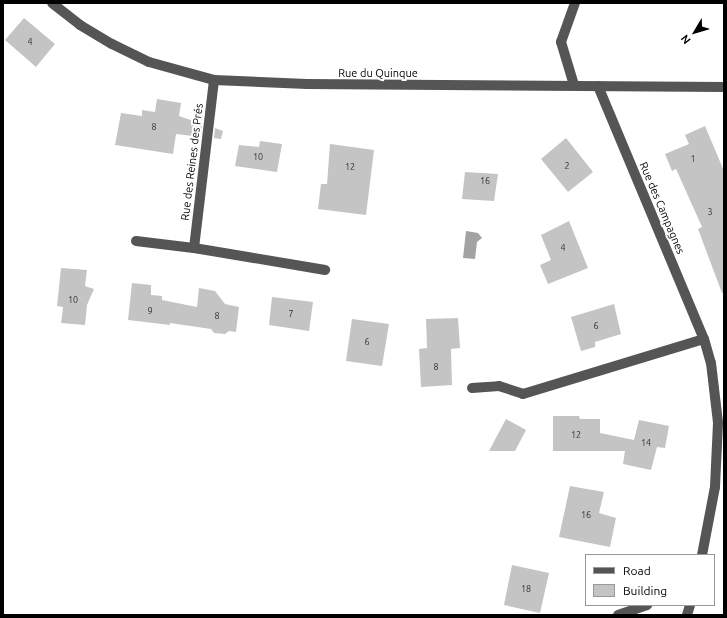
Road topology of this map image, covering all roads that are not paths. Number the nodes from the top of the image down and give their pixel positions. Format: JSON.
{"nodes":[{"id":1,"x":52,"y":3,"type":"edge"},
{"id":2,"x":575,"y":3,"type":"edge"},
{"id":3,"x":214,"y":80,"type":"junction"},
{"id":4,"x":574,"y":85,"type":"junction"},
{"id":5,"x":598,"y":86,"type":"junction"},
{"id":6,"x":724,"y":87,"type":"edge"},
{"id":7,"x":136,"y":241,"type":"dead end"},
{"id":8,"x":194,"y":248,"type":"junction"},
{"id":9,"x":325,"y":270,"type":"dead end"},
{"id":10,"x":704,"y":339,"type":"junction"},
{"id":11,"x":472,"y":388,"type":"dead end"},
{"id":12,"x":702,"y":554,"type":"edge"},
{"id":13,"x":644,"y":606,"type":"edge"},
{"id":14,"x":618,"y":615,"type":"edge"}],
"edges":[{"from":1,"to":3,"type":"street","name":"Rue du Quinque"},
{"from":2,"to":4,"type":"street"},
{"from":3,"to":4,"type":"street","name":"Rue du Quinque"},
{"from":3,"to":8,"type":"street","name":"Rue des Reines des Prés"},
{"from":4,"to":5,"type":"street","name":"Rue du Quinque"},
{"from":5,"to":6,"type":"street","name":"Rue du Quinque"},
{"from":5,"to":10,"type":"street","name":"Rue des Campagnes"},
{"from":7,"to":8,"type":"street"},
{"from":8,"to":9,"type":"street"},
{"from":10,"to":11,"type":"street"},
{"from":10,"to":12,"type":"street","name":"Rue des Campagnes"},
{"from":13,"to":14,"type":"street"}]}
